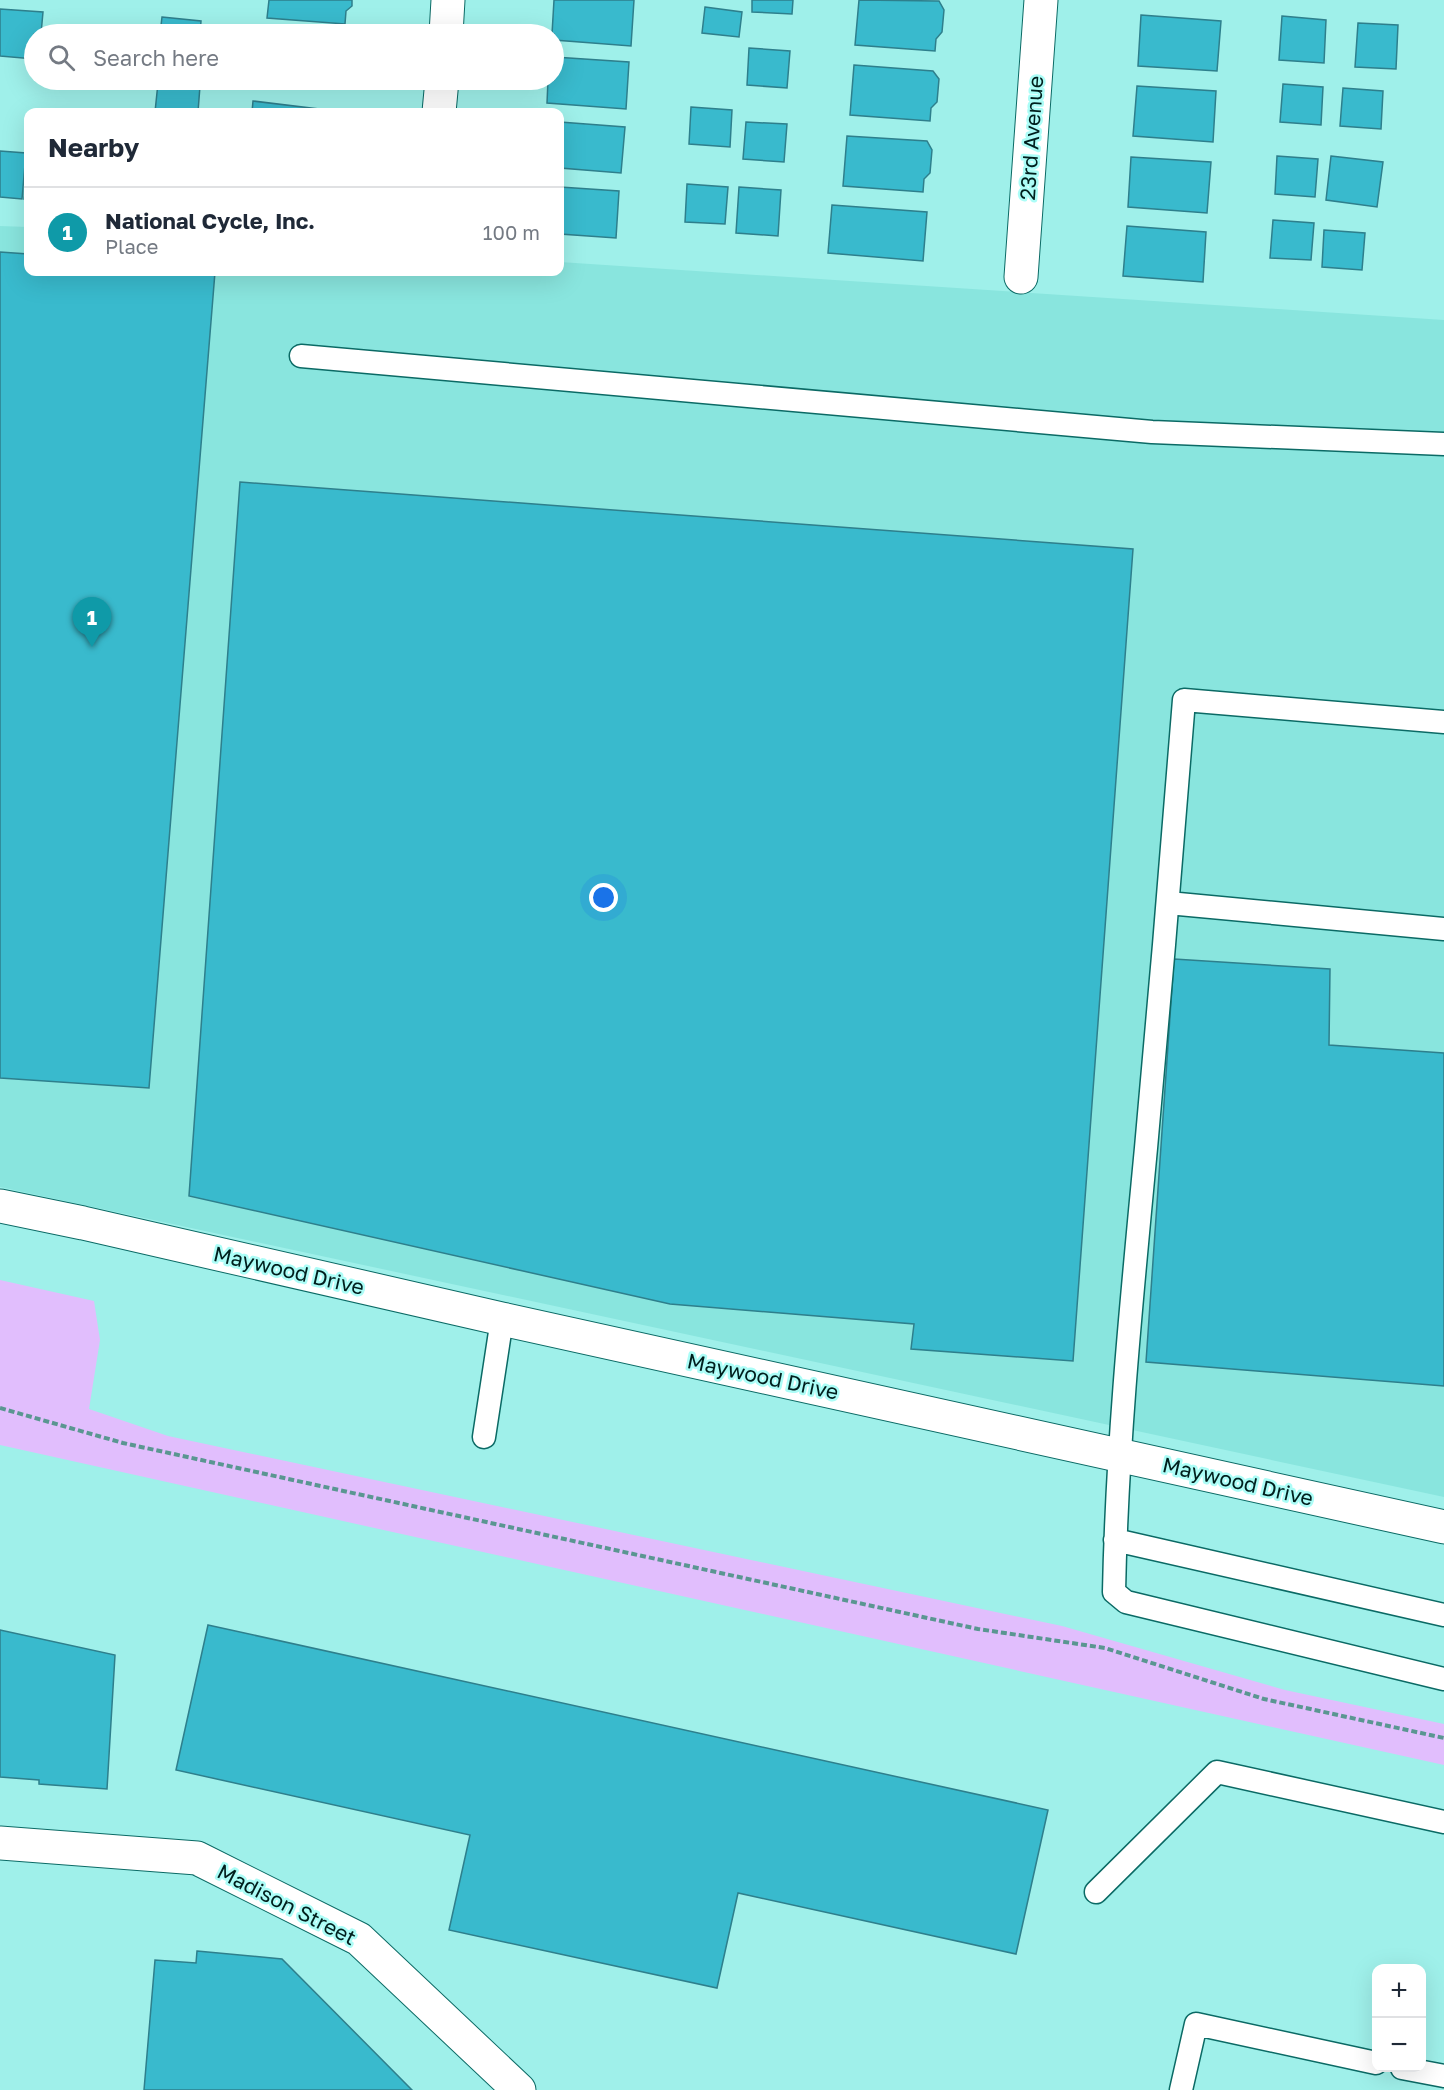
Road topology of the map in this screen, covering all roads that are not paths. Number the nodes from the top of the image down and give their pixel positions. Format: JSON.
{"nodes":[{"id":1,"x":448,"y":0,"type":"edge"},
{"id":2,"x":1041,"y":0,"type":"edge"},
{"id":3,"x":447,"y":24,"type":"edge"},
{"id":4,"x":441,"y":90,"type":"edge"},
{"id":5,"x":440,"y":108,"type":"edge"},
{"id":6,"x":1021,"y":277,"type":"dead end"},
{"id":7,"x":301,"y":356,"type":"dead end"},
{"id":8,"x":1444,"y":444,"type":"edge"},
{"id":9,"x":1444,"y":722,"type":"edge"},
{"id":10,"x":1168,"y":903,"type":"junction"},
{"id":11,"x":1444,"y":928,"type":"edge"},
{"id":12,"x":0,"y":1206,"type":"edge"},
{"id":13,"x":502,"y":1319,"type":"junction"},
{"id":14,"x":484,"y":1437,"type":"dead end"},
{"id":15,"x":1119,"y":1454,"type":"junction"},
{"id":16,"x":1444,"y":1527,"type":"edge"},
{"id":17,"x":1115,"y":1540,"type":"junction"},
{"id":18,"x":1444,"y":1615,"type":"edge"},
{"id":19,"x":1444,"y":1679,"type":"edge"},
{"id":20,"x":1444,"y":1822,"type":"edge"},
{"id":21,"x":0,"y":1843,"type":"edge"},
{"id":22,"x":1096,"y":1892,"type":"dead end"},
{"id":23,"x":1372,"y":2061,"type":"edge"},
{"id":24,"x":1425,"y":2072,"type":"edge"},
{"id":25,"x":1444,"y":2076,"type":"edge"},
{"id":26,"x":519,"y":2090,"type":"edge"},
{"id":27,"x":1181,"y":2090,"type":"edge"}],
"edges":[{"from":1,"to":3,"type":"street"},
{"from":2,"to":6,"type":"street","name":"23rd Avenue"},
{"from":4,"to":5,"type":"street"},
{"from":7,"to":8,"type":"lane"},
{"from":9,"to":10,"type":"lane"},
{"from":10,"to":11,"type":"lane"},
{"from":10,"to":15,"type":"lane"},
{"from":12,"to":13,"type":"street","name":"Maywood Drive"},
{"from":13,"to":14,"type":"lane"},
{"from":13,"to":15,"type":"street","name":"Maywood Drive"},
{"from":15,"to":16,"type":"street","name":"Maywood Drive"},
{"from":15,"to":17,"type":"lane"},
{"from":17,"to":18,"type":"lane"},
{"from":17,"to":19,"type":"lane"},
{"from":20,"to":22,"type":"lane"},
{"from":21,"to":26,"type":"street","name":"Madison Street"},
{"from":23,"to":27,"type":"lane"},
{"from":24,"to":25,"type":"lane"}]}
